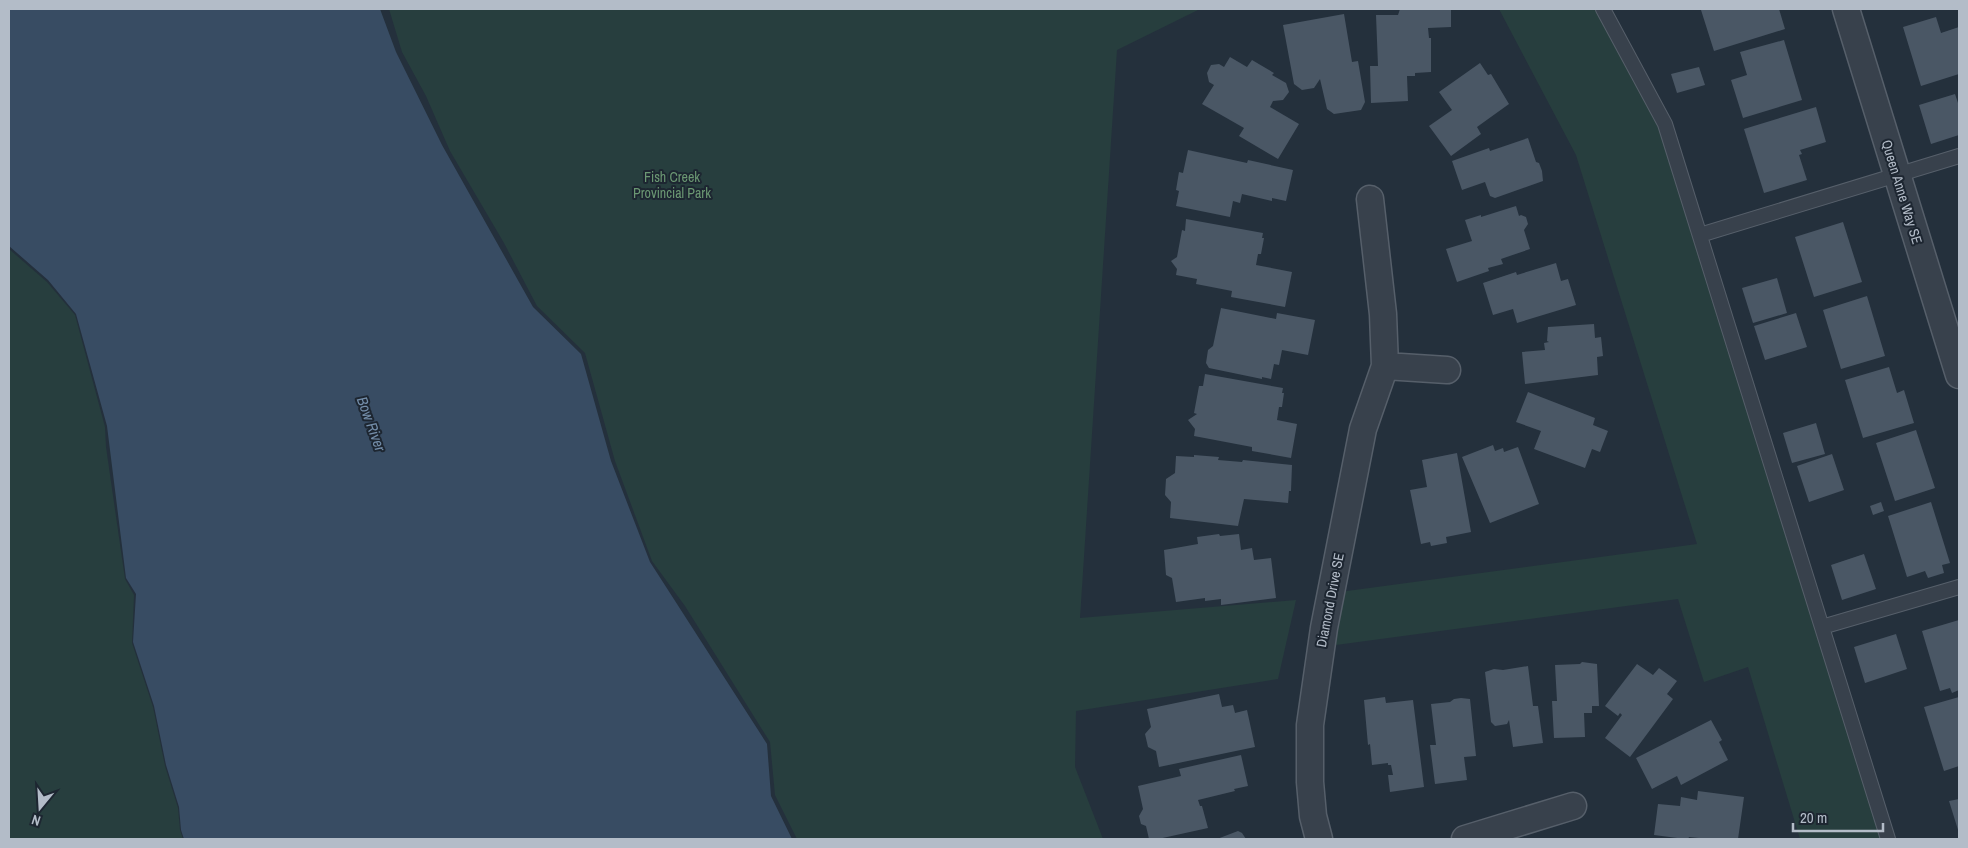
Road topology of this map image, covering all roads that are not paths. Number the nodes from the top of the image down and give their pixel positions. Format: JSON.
{"nodes":[{"id":1,"x":1603,"y":9,"type":"edge"},
{"id":2,"x":1846,"y":9,"type":"edge"},
{"id":3,"x":1959,"y":156,"type":"edge"},
{"id":4,"x":1896,"y":176,"type":"junction"},
{"id":5,"x":1370,"y":199,"type":"dead end"},
{"id":6,"x":1700,"y":235,"type":"junction"},
{"id":7,"x":1385,"y":366,"type":"junction"},
{"id":8,"x":1447,"y":370,"type":"dead end"},
{"id":9,"x":1959,"y":374,"type":"edge"},
{"id":10,"x":1959,"y":587,"type":"edge"},
{"id":11,"x":1822,"y":627,"type":"junction"},
{"id":12,"x":1573,"y":806,"type":"dead end"},
{"id":13,"x":1319,"y":839,"type":"edge"},
{"id":14,"x":1465,"y":839,"type":"edge"},
{"id":15,"x":1888,"y":839,"type":"edge"}],
"edges":[{"from":1,"to":6,"type":"lane"},
{"from":2,"to":4,"type":"street","name":"Queen Anne Way SE"},
{"from":3,"to":4,"type":"lane"},
{"from":4,"to":6,"type":"lane"},
{"from":4,"to":9,"type":"street","name":"Queen Anne Way SE"},
{"from":5,"to":7,"type":"street","name":"Diamond Drive SE"},
{"from":6,"to":11,"type":"lane"},
{"from":7,"to":8,"type":"street"},
{"from":7,"to":13,"type":"street","name":"Diamond Drive SE"},
{"from":10,"to":11,"type":"lane"},
{"from":11,"to":15,"type":"lane"},
{"from":12,"to":14,"type":"street"}]}
